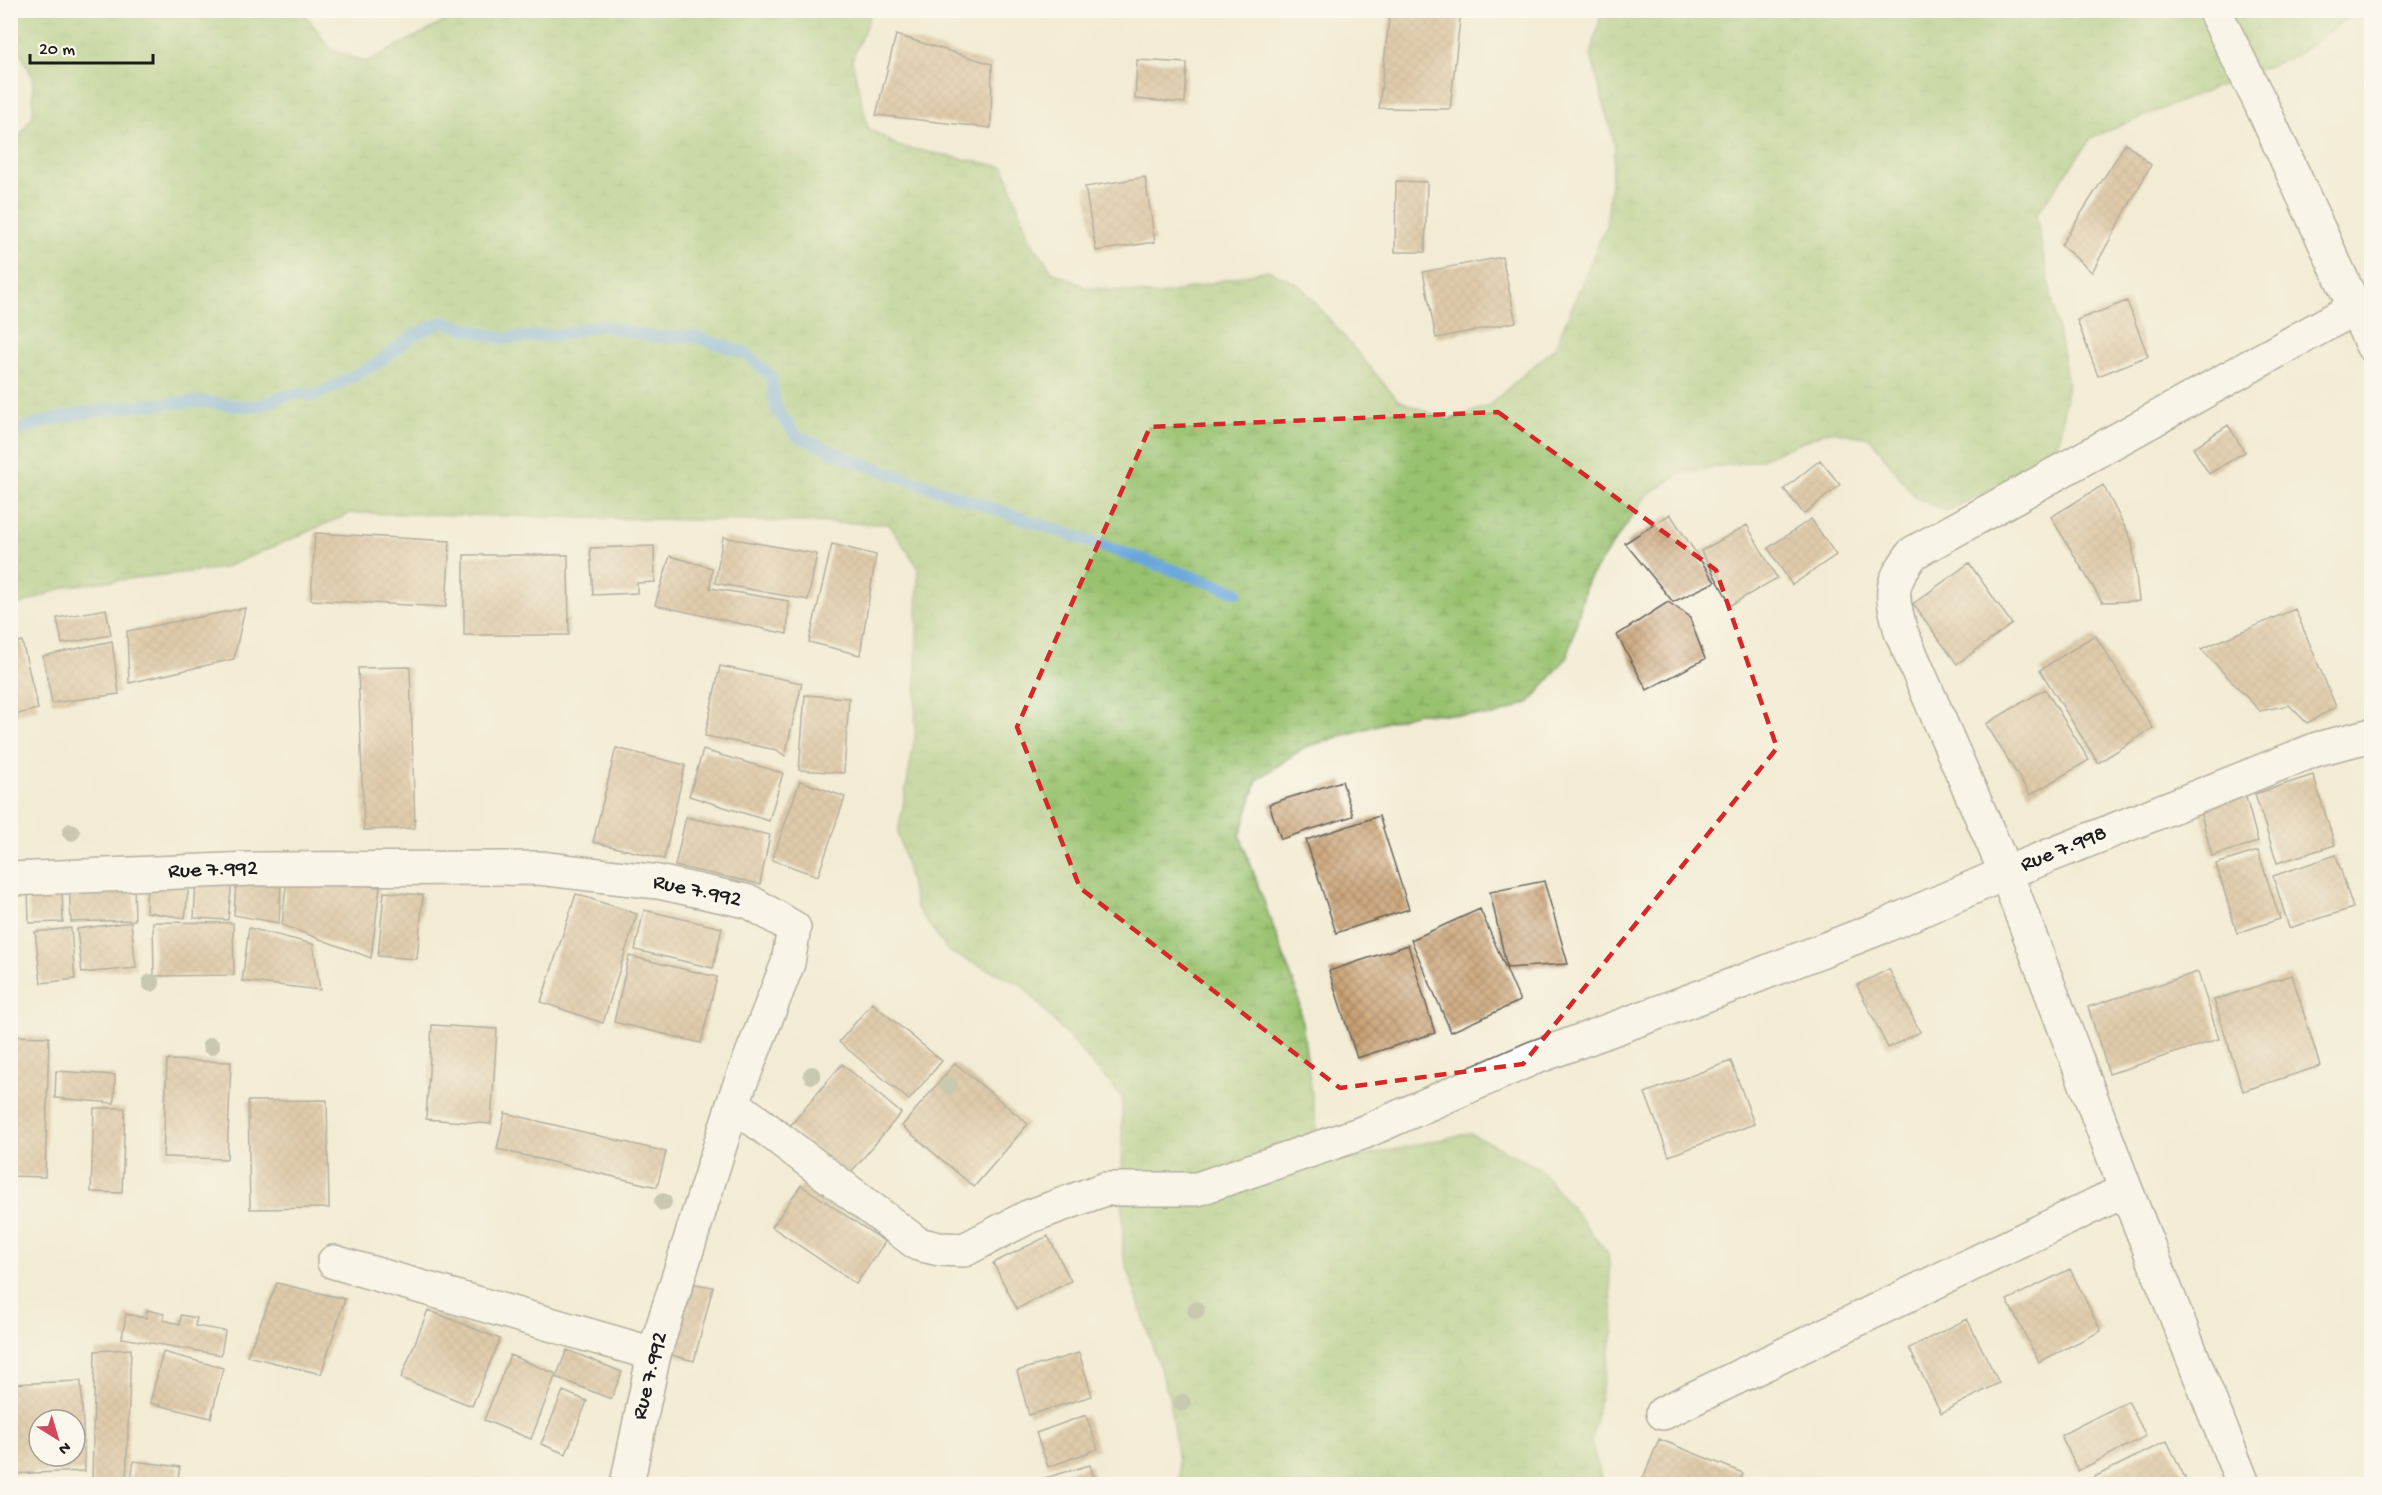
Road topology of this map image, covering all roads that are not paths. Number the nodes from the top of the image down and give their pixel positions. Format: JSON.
{"nodes":[{"id":1,"x":2214,"y":10,"type":"edge"},
{"id":2,"x":2355,"y":308,"type":"junction"},
{"id":3,"x":2372,"y":345,"type":"edge"},
{"id":4,"x":2372,"y":735,"type":"edge"},
{"id":5,"x":2007,"y":873,"type":"junction"},
{"id":6,"x":11,"y":879,"type":"edge"},
{"id":7,"x":735,"y":1105,"type":"junction"},
{"id":8,"x":2126,"y":1190,"type":"junction"},
{"id":9,"x":333,"y":1262,"type":"dead end"},
{"id":10,"x":654,"y":1354,"type":"junction"},
{"id":11,"x":1663,"y":1413,"type":"dead end"},
{"id":12,"x":627,"y":1485,"type":"edge"},
{"id":13,"x":2242,"y":1485,"type":"edge"}],
"edges":[{"from":1,"to":2,"type":"street"},
{"from":2,"to":3,"type":"street"},
{"from":2,"to":5,"type":"street"},
{"from":4,"to":5,"type":"street","name":"Rue 7.998"},
{"from":5,"to":7,"type":"street"},
{"from":5,"to":8,"type":"street","name":"Rue 7.998"},
{"from":6,"to":7,"type":"street","name":"Rue 7.992"},
{"from":7,"to":10,"type":"street","name":"Rue 7.992"},
{"from":8,"to":11,"type":"street"},
{"from":8,"to":13,"type":"street","name":"Rue 7.998"},
{"from":9,"to":10,"type":"street"},
{"from":10,"to":12,"type":"street","name":"Rue 7.992"}]}
